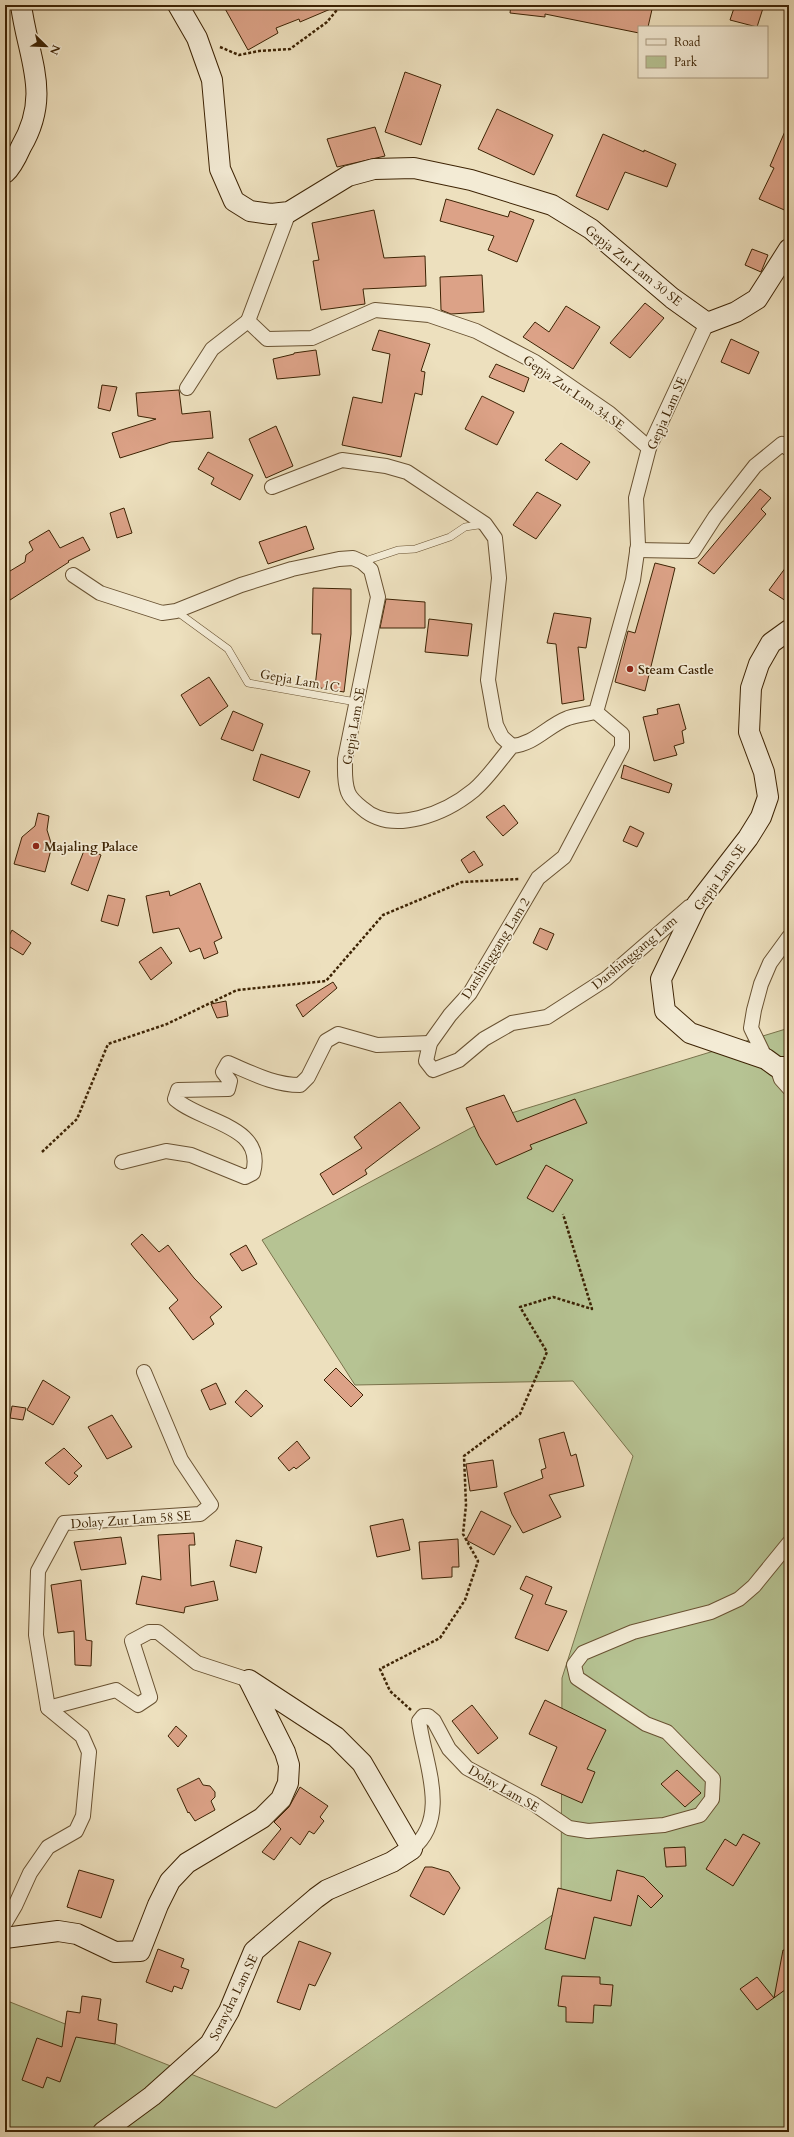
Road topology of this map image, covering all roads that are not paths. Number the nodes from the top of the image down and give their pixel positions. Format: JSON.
{"nodes":[{"id":1,"x":21,"y":5,"type":"edge"},
{"id":2,"x":178,"y":5,"type":"edge"},
{"id":3,"x":5,"y":173,"type":"edge"},
{"id":4,"x":289,"y":212,"type":"junction"},
{"id":5,"x":789,"y":249,"type":"edge"},
{"id":6,"x":248,"y":321,"type":"junction"},
{"id":7,"x":707,"y":323,"type":"junction"},
{"id":8,"x":187,"y":388,"type":"dead end"},
{"id":9,"x":649,"y":448,"type":"junction"},
{"id":10,"x":789,"y":448,"type":"edge"},
{"id":11,"x":272,"y":487,"type":"dead end"},
{"id":12,"x":485,"y":524,"type":"junction"},
{"id":13,"x":637,"y":550,"type":"junction"},
{"id":14,"x":362,"y":562,"type":"junction"},
{"id":15,"x":73,"y":575,"type":"dead end"},
{"id":16,"x":176,"y":611,"type":"junction"},
{"id":17,"x":789,"y":630,"type":"edge"},
{"id":18,"x":356,"y":702,"type":"junction"},
{"id":19,"x":596,"y":712,"type":"junction"},
{"id":20,"x":512,"y":746,"type":"junction"},
{"id":21,"x":697,"y":904,"type":"junction"},
{"id":22,"x":789,"y":937,"type":"edge"},
{"id":23,"x":430,"y":1043,"type":"junction"},
{"id":24,"x":777,"y":1064,"type":"edge"},
{"id":25,"x":789,"y":1088,"type":"edge"},
{"id":26,"x":122,"y":1162,"type":"dead end"},
{"id":27,"x":144,"y":1372,"type":"dead end"},
{"id":28,"x":789,"y":1543,"type":"edge"},
{"id":29,"x":249,"y":1680,"type":"junction"},
{"id":30,"x":48,"y":1708,"type":"junction"},
{"id":31,"x":412,"y":1849,"type":"junction"},
{"id":32,"x":5,"y":1923,"type":"edge"},
{"id":33,"x":5,"y":1938,"type":"edge"},
{"id":34,"x":103,"y":2132,"type":"edge"}],
"edges":[{"from":1,"to":3,"type":"street"},
{"from":2,"to":4,"type":"street","name":"Gepja Zur Lam 30 SE"},
{"from":4,"to":6,"type":"street"},
{"from":4,"to":7,"type":"street","name":"Gepja Zur Lam 30 SE"},
{"from":5,"to":7,"type":"street"},
{"from":6,"to":8,"type":"street"},
{"from":6,"to":9,"type":"street","name":"Gepja Zur Lam 34 SE"},
{"from":7,"to":9,"type":"street","name":"Gepja Lam SE"},
{"from":9,"to":13,"type":"street","name":"Gepja Lam SE"},
{"from":10,"to":13,"type":"street"},
{"from":11,"to":12,"type":"street"},
{"from":12,"to":14,"type":"lane"},
{"from":12,"to":20,"type":"street"},
{"from":13,"to":19,"type":"street","name":"Gepja Lam SE"},
{"from":14,"to":16,"type":"street"},
{"from":14,"to":18,"type":"street","name":"Gepja Lam SE"},
{"from":15,"to":16,"type":"street"},
{"from":16,"to":18,"type":"lane","name":"Gepja Lam 1C"},
{"from":17,"to":21,"type":"street","name":"Gepja Lam SE"},
{"from":18,"to":20,"type":"street","name":"Gepja Lam SE"},
{"from":19,"to":20,"type":"street"},
{"from":19,"to":23,"type":"street","name":"Darshinggang Lam 2"},
{"from":21,"to":23,"type":"street","name":"Darshinggang Lam"},
{"from":21,"to":24,"type":"street","name":"Gepja Lam SE"},
{"from":22,"to":24,"type":"street"},
{"from":23,"to":26,"type":"street"},
{"from":24,"to":25,"type":"street"},
{"from":27,"to":30,"type":"street","name":"Dolay Zur Lam 58 SE"},
{"from":28,"to":31,"type":"street","name":"Dolay Lam SE"},
{"from":29,"to":30,"type":"street"},
{"from":29,"to":31,"type":"street"},
{"from":29,"to":33,"type":"street"},
{"from":30,"to":32,"type":"street"},
{"from":31,"to":34,"type":"street","name":"Soraydra Lam SE"}]}
